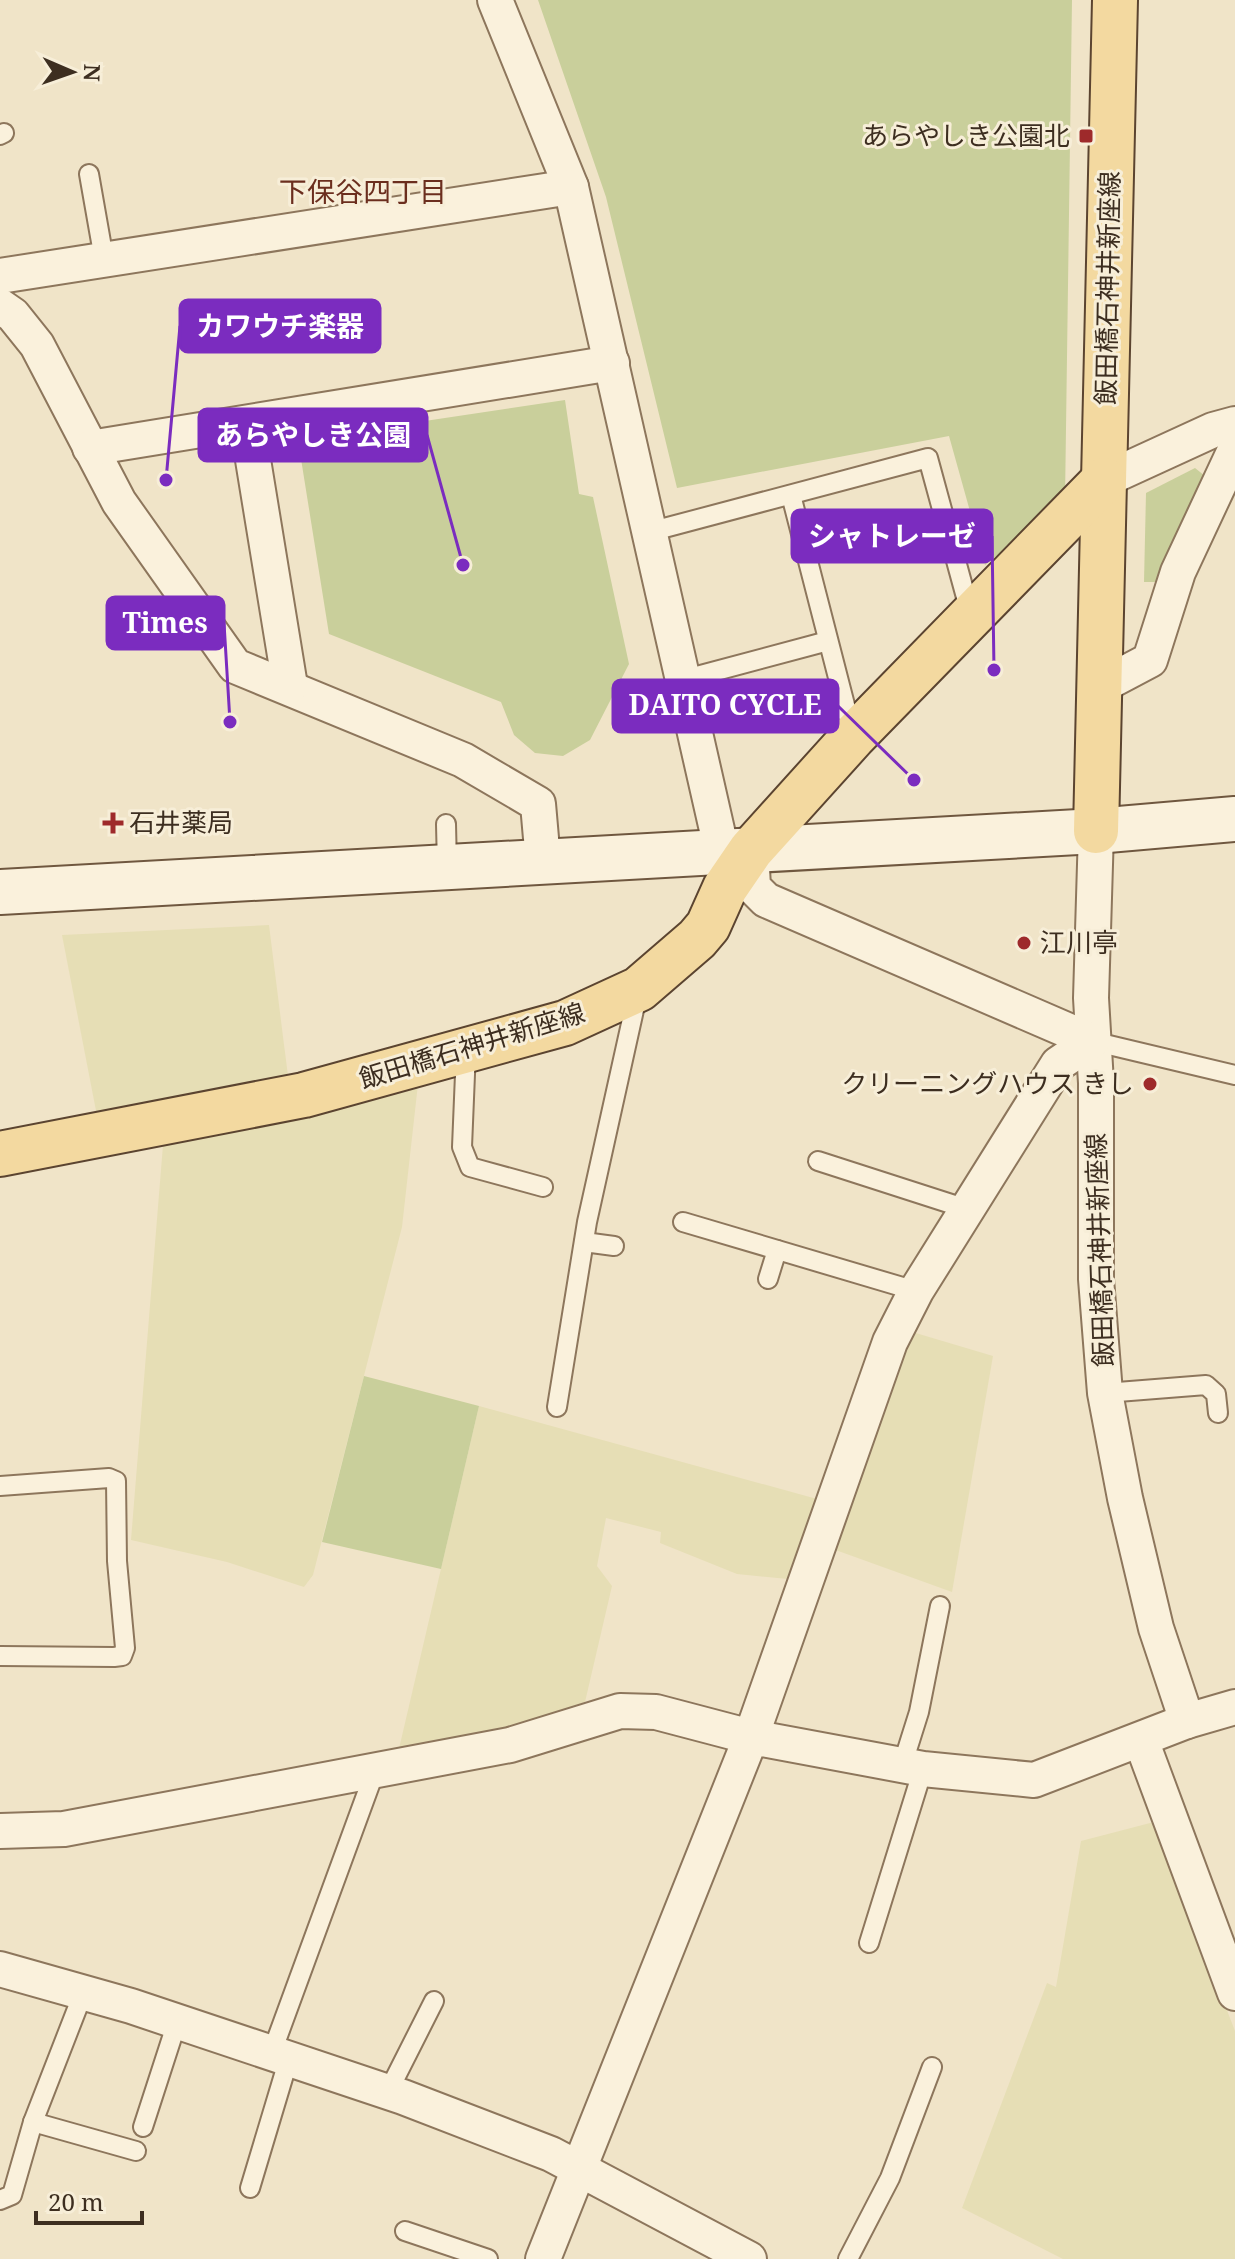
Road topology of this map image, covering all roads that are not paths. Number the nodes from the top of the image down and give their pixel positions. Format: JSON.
{"nodes":[{"id":1,"x":495,"y":0,"type":"edge"},
{"id":2,"x":1115,"y":0,"type":"edge"},
{"id":3,"x":89,"y":174,"type":"dead end"},
{"id":4,"x":571,"y":187,"type":"junction"},
{"id":5,"x":104,"y":259,"type":"junction"},
{"id":6,"x":0,"y":276,"type":"edge"},
{"id":7,"x":0,"y":306,"type":"edge"},
{"id":8,"x":612,"y":363,"type":"junction"},
{"id":9,"x":247,"y":423,"type":"junction"},
{"id":10,"x":1235,"y":424,"type":"edge"},
{"id":11,"x":90,"y":448,"type":"junction"},
{"id":12,"x":1235,"y":450,"type":"edge"},
{"id":13,"x":1104,"y":480,"type":"junction"},
{"id":14,"x":791,"y":495,"type":"junction"},
{"id":15,"x":649,"y":532,"type":"junction"},
{"id":16,"x":970,"y":615,"type":"junction"},
{"id":17,"x":828,"y":641,"type":"junction"},
{"id":18,"x":682,"y":680,"type":"junction"},
{"id":19,"x":290,"y":686,"type":"junction"},
{"id":20,"x":1099,"y":687,"type":"junction"},
{"id":21,"x":853,"y":737,"type":"junction"},
{"id":22,"x":1235,"y":819,"type":"edge"},
{"id":23,"x":446,"y":824,"type":"dead end"},
{"id":24,"x":1096,"y":831,"type":"junction"},
{"id":25,"x":737,"y":851,"type":"junction"},
{"id":26,"x":543,"y":861,"type":"junction"},
{"id":27,"x":447,"y":867,"type":"junction"},
{"id":28,"x":0,"y":892,"type":"edge"},
{"id":29,"x":639,"y":989,"type":"junction"},
{"id":30,"x":1092,"y":1041,"type":"junction"},
{"id":31,"x":466,"y":1050,"type":"junction"},
{"id":32,"x":1235,"y":1075,"type":"edge"},
{"id":33,"x":0,"y":1154,"type":"edge"},
{"id":34,"x":818,"y":1161,"type":"dead end"},
{"id":35,"x":543,"y":1187,"type":"dead end"},
{"id":36,"x":967,"y":1209,"type":"junction"},
{"id":37,"x":683,"y":1222,"type":"dead end"},
{"id":38,"x":584,"y":1242,"type":"junction"},
{"id":39,"x":614,"y":1246,"type":"dead end"},
{"id":40,"x":777,"y":1250,"type":"junction"},
{"id":41,"x":768,"y":1279,"type":"dead end"},
{"id":42,"x":916,"y":1291,"type":"junction"},
{"id":43,"x":1105,"y":1393,"type":"junction"},
{"id":44,"x":557,"y":1407,"type":"dead end"},
{"id":45,"x":1218,"y":1413,"type":"dead end"},
{"id":46,"x":0,"y":1486,"type":"edge"},
{"id":47,"x":940,"y":1606,"type":"dead end"},
{"id":48,"x":0,"y":1656,"type":"edge"},
{"id":49,"x":1235,"y":1707,"type":"edge"},
{"id":50,"x":1187,"y":1721,"type":"junction"},
{"id":51,"x":751,"y":1737,"type":"junction"},
{"id":52,"x":1141,"y":1740,"type":"junction"},
{"id":53,"x":913,"y":1768,"type":"junction"},
{"id":54,"x":375,"y":1771,"type":"junction"},
{"id":55,"x":0,"y":1831,"type":"edge"},
{"id":56,"x":869,"y":1943,"type":"dead end"},
{"id":57,"x":0,"y":1969,"type":"edge"},
{"id":58,"x":84,"y":1991,"type":"junction"},
{"id":59,"x":1235,"y":1993,"type":"edge"},
{"id":60,"x":434,"y":2001,"type":"dead end"},
{"id":61,"x":177,"y":2022,"type":"junction"},
{"id":62,"x":280,"y":2055,"type":"junction"},
{"id":63,"x":932,"y":2067,"type":"dead end"},
{"id":64,"x":388,"y":2092,"type":"junction"},
{"id":65,"x":33,"y":2122,"type":"junction"},
{"id":66,"x":143,"y":2127,"type":"dead end"},
{"id":67,"x":136,"y":2151,"type":"dead end"},
{"id":68,"x":578,"y":2168,"type":"junction"},
{"id":69,"x":250,"y":2188,"type":"dead end"},
{"id":70,"x":0,"y":2200,"type":"edge"},
{"id":71,"x":405,"y":2231,"type":"dead end"},
{"id":72,"x":488,"y":2259,"type":"edge"},
{"id":73,"x":543,"y":2259,"type":"edge"},
{"id":74,"x":749,"y":2259,"type":"edge"},
{"id":75,"x":848,"y":2259,"type":"edge"}],
"edges":[{"from":1,"to":4,"type":"street"},
{"from":2,"to":13,"type":"main road","name":"飯田橋石神井新座線"},
{"from":3,"to":5,"type":"lane"},
{"from":4,"to":5,"type":"street"},
{"from":4,"to":8,"type":"street"},
{"from":5,"to":6,"type":"street"},
{"from":7,"to":11,"type":"street"},
{"from":8,"to":9,"type":"street"},
{"from":8,"to":15,"type":"street"},
{"from":9,"to":11,"type":"street"},
{"from":9,"to":19,"type":"street"},
{"from":10,"to":13,"type":"street"},
{"from":11,"to":19,"type":"street"},
{"from":12,"to":20,"type":"street"},
{"from":13,"to":16,"type":"main road","name":"飯田橋石神井新座線"},
{"from":13,"to":20,"type":"main road","name":"飯田橋石神井新座線"},
{"from":14,"to":15,"type":"lane"},
{"from":14,"to":16,"type":"lane"},
{"from":14,"to":17,"type":"lane"},
{"from":15,"to":18,"type":"street"},
{"from":16,"to":21,"type":"main road","name":"飯田橋石神井新座線"},
{"from":17,"to":18,"type":"lane"},
{"from":17,"to":21,"type":"lane"},
{"from":18,"to":25,"type":"street"},
{"from":19,"to":26,"type":"street"},
{"from":20,"to":24,"type":"main road","name":"飯田橋石神井新座線"},
{"from":21,"to":25,"type":"main road","name":"飯田橋石神井新座線"},
{"from":22,"to":24,"type":"street"},
{"from":23,"to":27,"type":"lane"},
{"from":24,"to":25,"type":"street"},
{"from":24,"to":30,"type":"street","name":"飯田橋石神井新座線"},
{"from":25,"to":26,"type":"street"},
{"from":25,"to":29,"type":"main road","name":"飯田橋石神井新座線"},
{"from":25,"to":30,"type":"street"},
{"from":26,"to":27,"type":"street"},
{"from":27,"to":28,"type":"street"},
{"from":29,"to":31,"type":"main road","name":"飯田橋石神井新座線"},
{"from":29,"to":38,"type":"lane"},
{"from":30,"to":32,"type":"lane"},
{"from":30,"to":36,"type":"street"},
{"from":30,"to":43,"type":"street","name":"飯田橋石神井新座線"},
{"from":31,"to":33,"type":"main road","name":"飯田橋石神井新座線"},
{"from":31,"to":35,"type":"lane"},
{"from":34,"to":36,"type":"lane"},
{"from":36,"to":42,"type":"street"},
{"from":37,"to":40,"type":"lane"},
{"from":38,"to":39,"type":"lane"},
{"from":38,"to":44,"type":"lane"},
{"from":40,"to":41,"type":"lane"},
{"from":40,"to":42,"type":"lane"},
{"from":42,"to":51,"type":"street"},
{"from":43,"to":45,"type":"lane"},
{"from":43,"to":50,"type":"street","name":"飯田橋石神井新座線"},
{"from":46,"to":48,"type":"lane"},
{"from":47,"to":53,"type":"lane"},
{"from":49,"to":50,"type":"street"},
{"from":50,"to":52,"type":"street"},
{"from":51,"to":53,"type":"street"},
{"from":51,"to":54,"type":"street"},
{"from":51,"to":68,"type":"street"},
{"from":52,"to":53,"type":"street"},
{"from":52,"to":59,"type":"street"},
{"from":53,"to":56,"type":"lane"},
{"from":54,"to":55,"type":"street"},
{"from":54,"to":62,"type":"lane"},
{"from":57,"to":58,"type":"street"},
{"from":58,"to":61,"type":"street"},
{"from":58,"to":65,"type":"lane"},
{"from":60,"to":64,"type":"lane"},
{"from":61,"to":62,"type":"street"},
{"from":61,"to":66,"type":"lane"},
{"from":62,"to":64,"type":"street"},
{"from":62,"to":69,"type":"lane"},
{"from":63,"to":75,"type":"lane"},
{"from":64,"to":68,"type":"street"},
{"from":65,"to":67,"type":"lane"},
{"from":65,"to":70,"type":"lane"},
{"from":68,"to":73,"type":"street"},
{"from":68,"to":74,"type":"street"},
{"from":71,"to":72,"type":"lane"}]}
